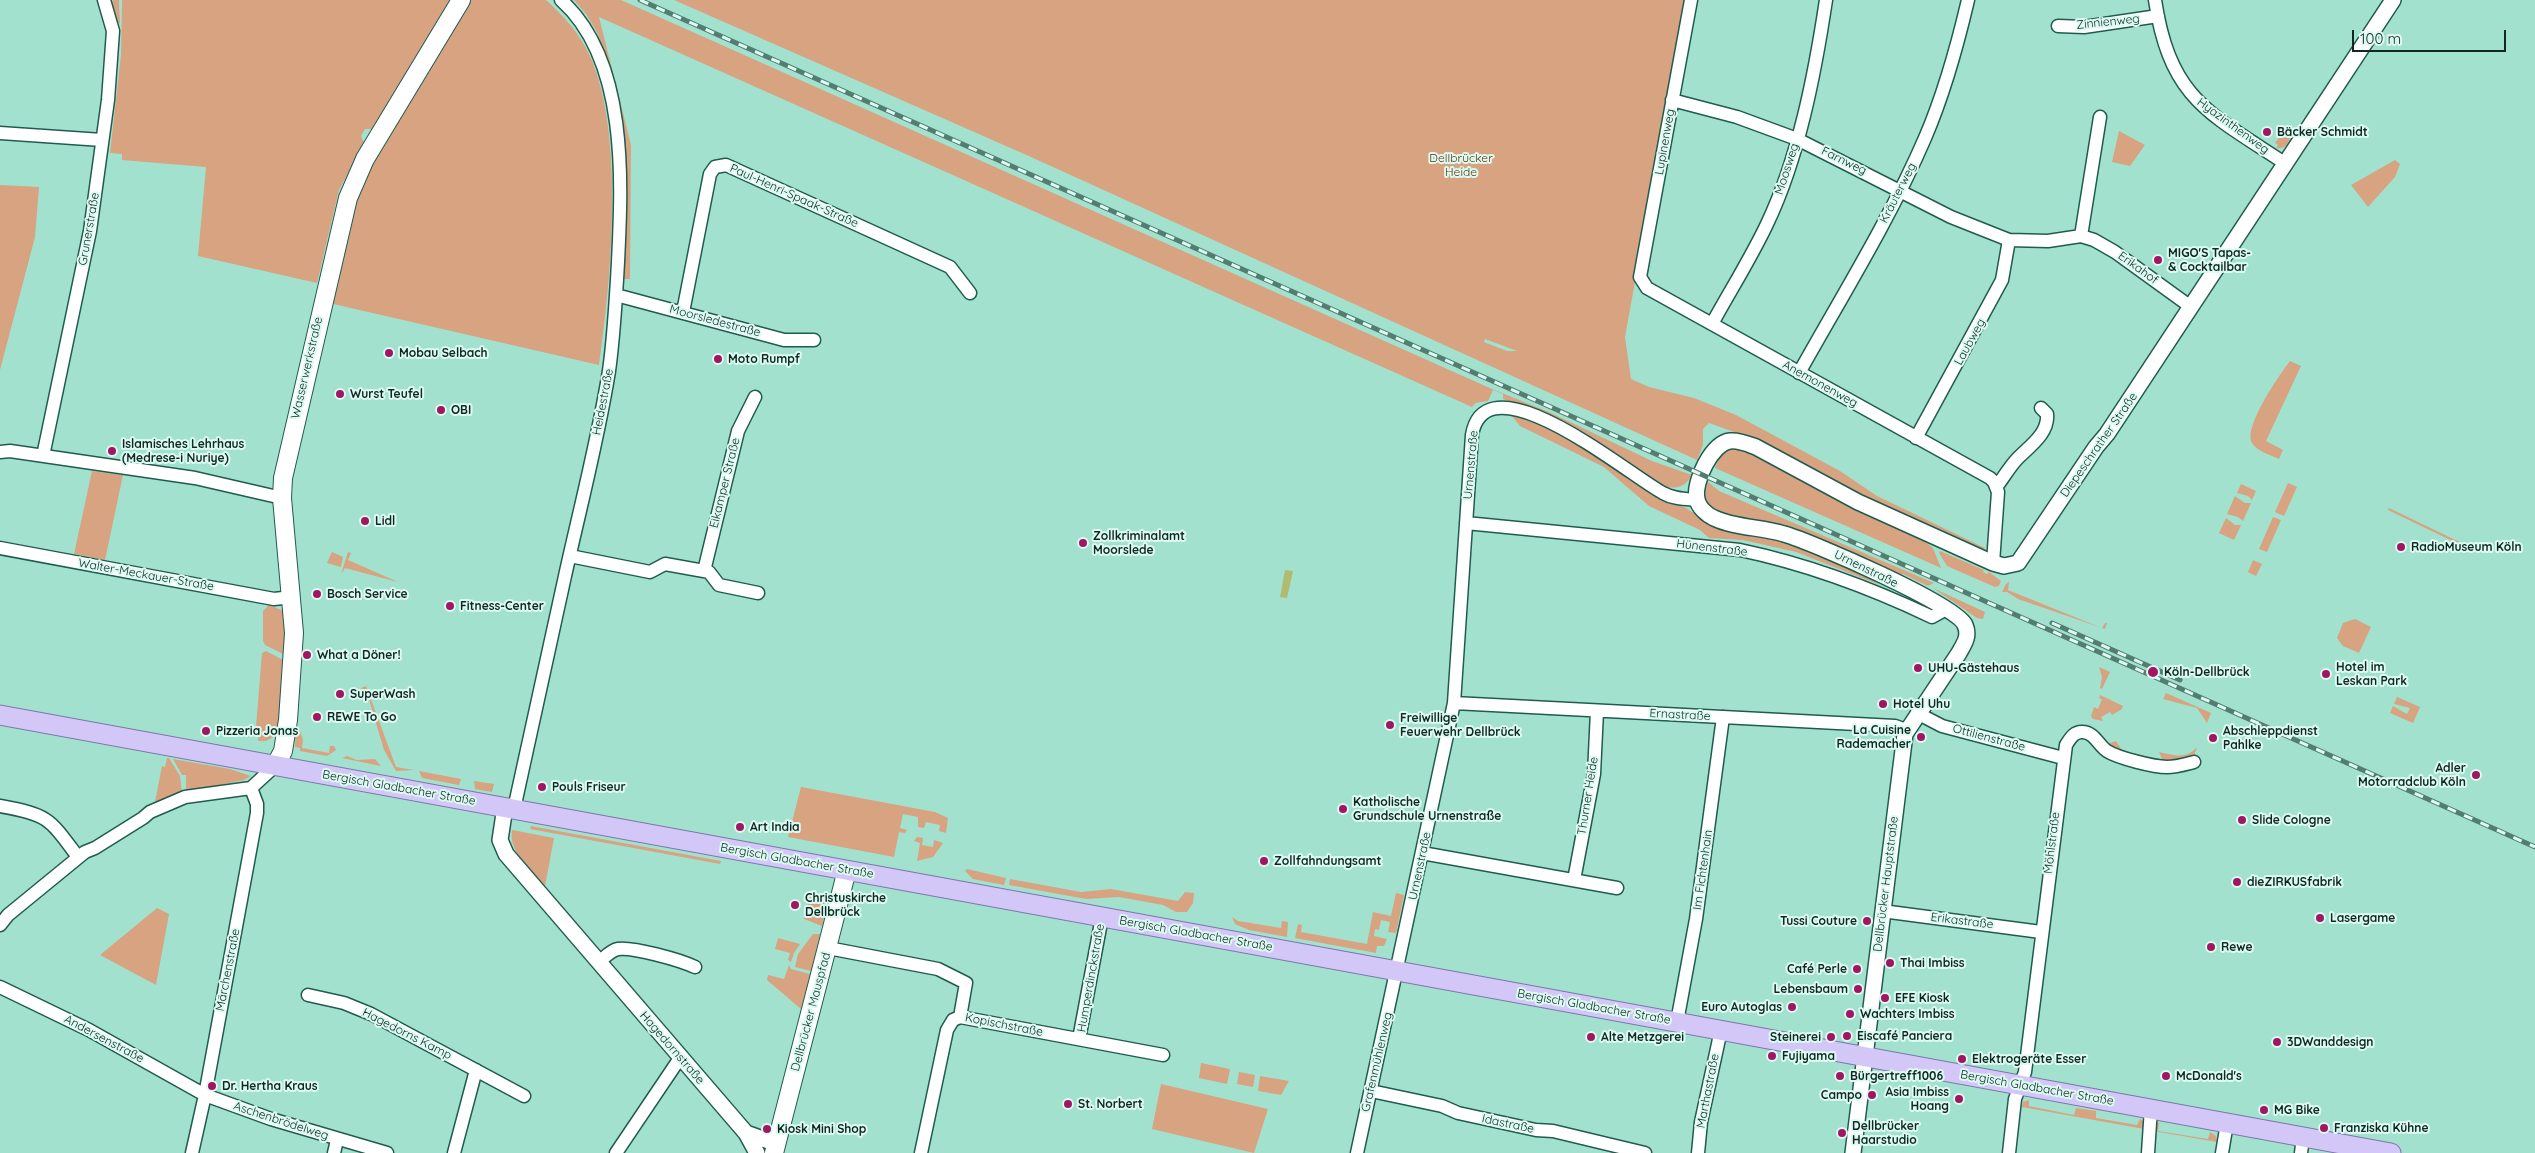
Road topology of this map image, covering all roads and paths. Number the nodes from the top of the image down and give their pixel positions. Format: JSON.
{"nodes":[{"id":1,"x":104,"y":0,"type":"edge"},
{"id":2,"x":461,"y":0,"type":"edge"},
{"id":3,"x":561,"y":0,"type":"edge"},
{"id":4,"x":1691,"y":0,"type":"edge"},
{"id":5,"x":1826,"y":0,"type":"edge"},
{"id":6,"x":1968,"y":0,"type":"edge"},
{"id":7,"x":2155,"y":0,"type":"edge"},
{"id":8,"x":2393,"y":0,"type":"edge"},
{"id":9,"x":2158,"y":16,"type":"junction"},
{"id":10,"x":2058,"y":26,"type":"dead end"},
{"id":11,"x":1672,"y":100,"type":"junction"},
{"id":12,"x":2100,"y":117,"type":"dead end"},
{"id":13,"x":0,"y":133,"type":"edge"},
{"id":14,"x":1797,"y":139,"type":"junction"},
{"id":15,"x":102,"y":140,"type":"junction"},
{"id":16,"x":2286,"y":164,"type":"junction"},
{"id":17,"x":1901,"y":190,"type":"junction"},
{"id":18,"x":2081,"y":236,"type":"junction"},
{"id":19,"x":2009,"y":240,"type":"junction"},
{"id":20,"x":1642,"y":283,"type":"joint"},
{"id":21,"x":970,"y":293,"type":"dead end"},
{"id":22,"x":616,"y":295,"type":"junction"},
{"id":23,"x":2191,"y":306,"type":"junction"},
{"id":24,"x":683,"y":312,"type":"junction"},
{"id":25,"x":1712,"y":324,"type":"junction"},
{"id":26,"x":814,"y":340,"type":"dead end"},
{"id":27,"x":1799,"y":373,"type":"junction"},
{"id":28,"x":755,"y":397,"type":"dead end"},
{"id":29,"x":2041,"y":408,"type":"dead end"},
{"id":30,"x":1916,"y":438,"type":"junction"},
{"id":31,"x":0,"y":452,"type":"edge"},
{"id":32,"x":43,"y":456,"type":"junction"},
{"id":33,"x":1997,"y":486,"type":"junction"},
{"id":34,"x":282,"y":498,"type":"junction"},
{"id":35,"x":1697,"y":500,"type":"junction"},
{"id":36,"x":1466,"y":523,"type":"junction"},
{"id":37,"x":0,"y":548,"type":"edge"},
{"id":38,"x":570,"y":556,"type":"junction"},
{"id":39,"x":1993,"y":564,"type":"junction"},
{"id":40,"x":704,"y":571,"type":"junction"},
{"id":41,"x":758,"y":593,"type":"dead end"},
{"id":42,"x":292,"y":597,"type":"junction"},
{"id":43,"x":1944,"y":607,"type":"junction"},
{"id":44,"x":1967,"y":632,"type":"joint"},
{"id":45,"x":1454,"y":703,"type":"junction"},
{"id":46,"x":1597,"y":711,"type":"junction"},
{"id":47,"x":1917,"y":714,"type":"junction"},
{"id":48,"x":0,"y":715,"type":"edge"},
{"id":49,"x":1723,"y":717,"type":"junction"},
{"id":50,"x":1906,"y":730,"type":"junction"},
{"id":51,"x":2063,"y":758,"type":"junction"},
{"id":52,"x":2194,"y":762,"type":"dead end"},
{"id":53,"x":275,"y":766,"type":"junction"},
{"id":54,"x":251,"y":788,"type":"junction"},
{"id":55,"x":0,"y":806,"type":"edge"},
{"id":56,"x":510,"y":808,"type":"junction"},
{"id":57,"x":1422,"y":853,"type":"junction"},
{"id":58,"x":78,"y":858,"type":"junction"},
{"id":59,"x":847,"y":870,"type":"junction"},
{"id":60,"x":1574,"y":880,"type":"junction"},
{"id":61,"x":1617,"y":888,"type":"dead end"},
{"id":62,"x":1882,"y":911,"type":"junction"},
{"id":63,"x":1102,"y":917,"type":"junction"},
{"id":64,"x":0,"y":925,"type":"edge"},
{"id":65,"x":2041,"y":932,"type":"junction"},
{"id":66,"x":828,"y":948,"type":"junction"},
{"id":67,"x":599,"y":962,"type":"junction"},
{"id":68,"x":695,"y":967,"type":"dead end"},
{"id":69,"x":1398,"y":971,"type":"junction"},
{"id":70,"x":0,"y":987,"type":"edge"},
{"id":71,"x":308,"y":995,"type":"dead end"},
{"id":72,"x":960,"y":1017,"type":"junction"},
{"id":73,"x":1678,"y":1022,"type":"junction"},
{"id":74,"x":1721,"y":1030,"type":"junction"},
{"id":75,"x":1079,"y":1039,"type":"junction"},
{"id":76,"x":1163,"y":1055,"type":"dead end"},
{"id":77,"x":1865,"y":1057,"type":"junction"},
{"id":78,"x":680,"y":1058,"type":"junction"},
{"id":79,"x":476,"y":1070,"type":"junction"},
{"id":80,"x":2020,"y":1085,"type":"junction"},
{"id":81,"x":1371,"y":1091,"type":"junction"},
{"id":82,"x":205,"y":1095,"type":"junction"},
{"id":83,"x":524,"y":1096,"type":"dead end"},
{"id":84,"x":2151,"y":1108,"type":"junction"},
{"id":85,"x":2227,"y":1123,"type":"junction"},
{"id":86,"x":746,"y":1133,"type":"junction"},
{"id":87,"x":337,"y":1140,"type":"junction"},
{"id":88,"x":2302,"y":1145,"type":"edge"},
{"id":89,"x":776,"y":1149,"type":"edge"},
{"id":90,"x":192,"y":1153,"type":"edge"},
{"id":91,"x":334,"y":1153,"type":"edge"},
{"id":92,"x":387,"y":1153,"type":"edge"},
{"id":93,"x":454,"y":1153,"type":"edge"},
{"id":94,"x":616,"y":1153,"type":"edge"},
{"id":95,"x":757,"y":1153,"type":"edge"},
{"id":96,"x":921,"y":1153,"type":"edge"},
{"id":97,"x":1357,"y":1153,"type":"edge"},
{"id":98,"x":1645,"y":1153,"type":"edge"},
{"id":99,"x":1698,"y":1153,"type":"edge"},
{"id":100,"x":1853,"y":1153,"type":"edge"},
{"id":101,"x":2009,"y":1153,"type":"edge"},
{"id":102,"x":2148,"y":1153,"type":"edge"},
{"id":103,"x":2222,"y":1153,"type":"edge"},
{"id":104,"x":2391,"y":1153,"type":"edge"}],
"edges":[{"from":1,"to":15,"type":"street","name":"Grunerstraße"},
{"from":2,"to":34,"type":"main road","name":"Wasserwerkstraße"},
{"from":3,"to":22,"type":"street","name":"Heidestraße"},
{"from":4,"to":11,"type":"street","name":"Lupinenweg"},
{"from":5,"to":14,"type":"street","name":"Moosweg"},
{"from":6,"to":17,"type":"street","name":"Kräuterweg"},
{"from":7,"to":9,"type":"street","name":"Hyazinthenweg"},
{"from":8,"to":16,"type":"street","name":"Diepeschrather Straße"},
{"from":9,"to":10,"type":"street","name":"Zinnienweg"},
{"from":9,"to":16,"type":"street","name":"Hyazinthenweg"},
{"from":11,"to":14,"type":"street","name":"Farnweg"},
{"from":11,"to":20,"type":"street","name":"Lupinenweg"},
{"from":12,"to":18,"type":"street"},
{"from":13,"to":15,"type":"street"},
{"from":14,"to":17,"type":"street","name":"Farnweg"},
{"from":14,"to":25,"type":"street","name":"Moosweg"},
{"from":15,"to":32,"type":"street","name":"Grunerstraße"},
{"from":16,"to":23,"type":"street","name":"Diepeschrather Straße"},
{"from":17,"to":19,"type":"street","name":"Farnweg"},
{"from":17,"to":27,"type":"street","name":"Kräuterweg"},
{"from":18,"to":19,"type":"street"},
{"from":18,"to":23,"type":"street","name":"Erikahof"},
{"from":19,"to":30,"type":"street","name":"Laubweg"},
{"from":20,"to":25,"type":"street","name":"Anemonenweg"},
{"from":21,"to":24,"type":"street","name":"Paul-Henri-Spaak-Straße"},
{"from":22,"to":24,"type":"street","name":"Moorsledestraße"},
{"from":22,"to":38,"type":"street","name":"Heidestraße"},
{"from":23,"to":39,"type":"street","name":"Diepeschrather Straße"},
{"from":24,"to":26,"type":"street","name":"Moorsledestraße"},
{"from":25,"to":27,"type":"street","name":"Anemonenweg"},
{"from":27,"to":30,"type":"street","name":"Anemonenweg"},
{"from":28,"to":40,"type":"street","name":"Eikamper Straße"},
{"from":29,"to":33,"type":"street"},
{"from":30,"to":33,"type":"street","name":"Anemonenweg"},
{"from":31,"to":32,"type":"street"},
{"from":32,"to":34,"type":"street"},
{"from":33,"to":39,"type":"street"},
{"from":34,"to":42,"type":"main road","name":"Wasserwerkstraße"},
{"from":35,"to":36,"type":"street","name":"Urnenstraße"},
{"from":35,"to":39,"type":"street","name":"Diepeschrather Straße"},
{"from":35,"to":43,"type":"street","name":"Urnenstraße"},
{"from":36,"to":43,"type":"street","name":"Hünenstraße"},
{"from":36,"to":45,"type":"street","name":"Urnenstraße"},
{"from":37,"to":42,"type":"street","name":"Walter-Meckauer-Straße"},
{"from":38,"to":40,"type":"street"},
{"from":38,"to":56,"type":"street","name":"Heidestraße"},
{"from":40,"to":41,"type":"street"},
{"from":42,"to":53,"type":"main road","name":"Wasserwerkstraße"},
{"from":43,"to":44,"type":"street","name":"Urnenstraße"},
{"from":44,"to":47,"type":"street","name":"Dellbrücker Hauptstraße"},
{"from":45,"to":46,"type":"street","name":"Ernastraße"},
{"from":45,"to":57,"type":"street","name":"Urnenstraße"},
{"from":46,"to":49,"type":"street","name":"Ernastraße"},
{"from":46,"to":60,"type":"street","name":"Thurner Heide"},
{"from":47,"to":50,"type":"street","name":"Dellbrücker Hauptstraße"},
{"from":47,"to":51,"type":"street","name":"Ottilienstraße"},
{"from":48,"to":53,"type":"main road","name":"Bergisch Gladbacher Straße"},
{"from":49,"to":50,"type":"street","name":"Ernastraße"},
{"from":49,"to":73,"type":"street","name":"Im Fichtenhain"},
{"from":50,"to":62,"type":"street","name":"Dellbrücker Hauptstraße"},
{"from":51,"to":52,"type":"street","name":"Möhlstraße"},
{"from":51,"to":65,"type":"street","name":"Möhlstraße"},
{"from":53,"to":54,"type":"street"},
{"from":53,"to":56,"type":"main road","name":"Bergisch Gladbacher Straße"},
{"from":54,"to":58,"type":"street"},
{"from":54,"to":82,"type":"street","name":"Märchenstraße"},
{"from":55,"to":58,"type":"street"},
{"from":56,"to":59,"type":"main road","name":"Bergisch Gladbacher Straße"},
{"from":56,"to":67,"type":"street","name":"Hagedornstraße"},
{"from":57,"to":60,"type":"street"},
{"from":57,"to":69,"type":"street","name":"Urnenstraße"},
{"from":58,"to":64,"type":"street"},
{"from":59,"to":63,"type":"main road","name":"Bergisch Gladbacher Straße"},
{"from":59,"to":66,"type":"main road","name":"Dellbrücker Mauspfad"},
{"from":60,"to":61,"type":"street"},
{"from":62,"to":65,"type":"street","name":"Erikastraße"},
{"from":62,"to":77,"type":"street","name":"Dellbrücker Hauptstraße"},
{"from":63,"to":69,"type":"main road","name":"Bergisch Gladbacher Straße"},
{"from":63,"to":75,"type":"street","name":"Humperdinckstraße"},
{"from":65,"to":80,"type":"street","name":"Möhlstraße"},
{"from":66,"to":72,"type":"street","name":"Kopischstraße"},
{"from":66,"to":89,"type":"main road","name":"Dellbrücker Mauspfad"},
{"from":67,"to":68,"type":"street"},
{"from":67,"to":78,"type":"street","name":"Hagedornstraße"},
{"from":69,"to":73,"type":"main road","name":"Bergisch Gladbacher Straße"},
{"from":69,"to":81,"type":"street","name":"Grafenmühlenweg"},
{"from":70,"to":82,"type":"street","name":"Andersenstraße"},
{"from":71,"to":79,"type":"street","name":"Hagedorns Kamp"},
{"from":72,"to":75,"type":"street","name":"Kopischstraße"},
{"from":72,"to":96,"type":"street"},
{"from":73,"to":74,"type":"main road","name":"Bergisch Gladbacher Straße"},
{"from":74,"to":77,"type":"main road","name":"Bergisch Gladbacher Straße"},
{"from":74,"to":99,"type":"street","name":"Marthastraße"},
{"from":75,"to":76,"type":"street","name":"Kopischstraße"},
{"from":77,"to":80,"type":"main road","name":"Bergisch Gladbacher Straße"},
{"from":77,"to":100,"type":"street","name":"Dellbrücker Hauptstraße"},
{"from":78,"to":86,"type":"street","name":"Hagedornstraße"},
{"from":78,"to":94,"type":"street"},
{"from":79,"to":83,"type":"street","name":"Hagedorns Kamp"},
{"from":79,"to":93,"type":"street"},
{"from":80,"to":84,"type":"main road","name":"Bergisch Gladbacher Straße"},
{"from":80,"to":101,"type":"street","name":"Möhlstraße"},
{"from":81,"to":97,"type":"street","name":"Grafenmühlenweg"},
{"from":81,"to":98,"type":"street","name":"Idastraße"},
{"from":82,"to":87,"type":"street","name":"Aschenbrödelweg"},
{"from":82,"to":90,"type":"street","name":"Märchenstraße"},
{"from":84,"to":85,"type":"main road","name":"Bergisch Gladbacher Straße"},
{"from":84,"to":102,"type":"street"},
{"from":85,"to":88,"type":"main road","name":"Bergisch Gladbacher Straße"},
{"from":85,"to":103,"type":"street"},
{"from":86,"to":89,"type":"street","name":"Hagedornstraße"},
{"from":86,"to":95,"type":"street","name":"Hagedornstraße"},
{"from":87,"to":91,"type":"street"},
{"from":87,"to":92,"type":"street","name":"Aschenbrödelweg"},
{"from":88,"to":104,"type":"main road","name":"Bergisch Gladbacher Straße"}]}
